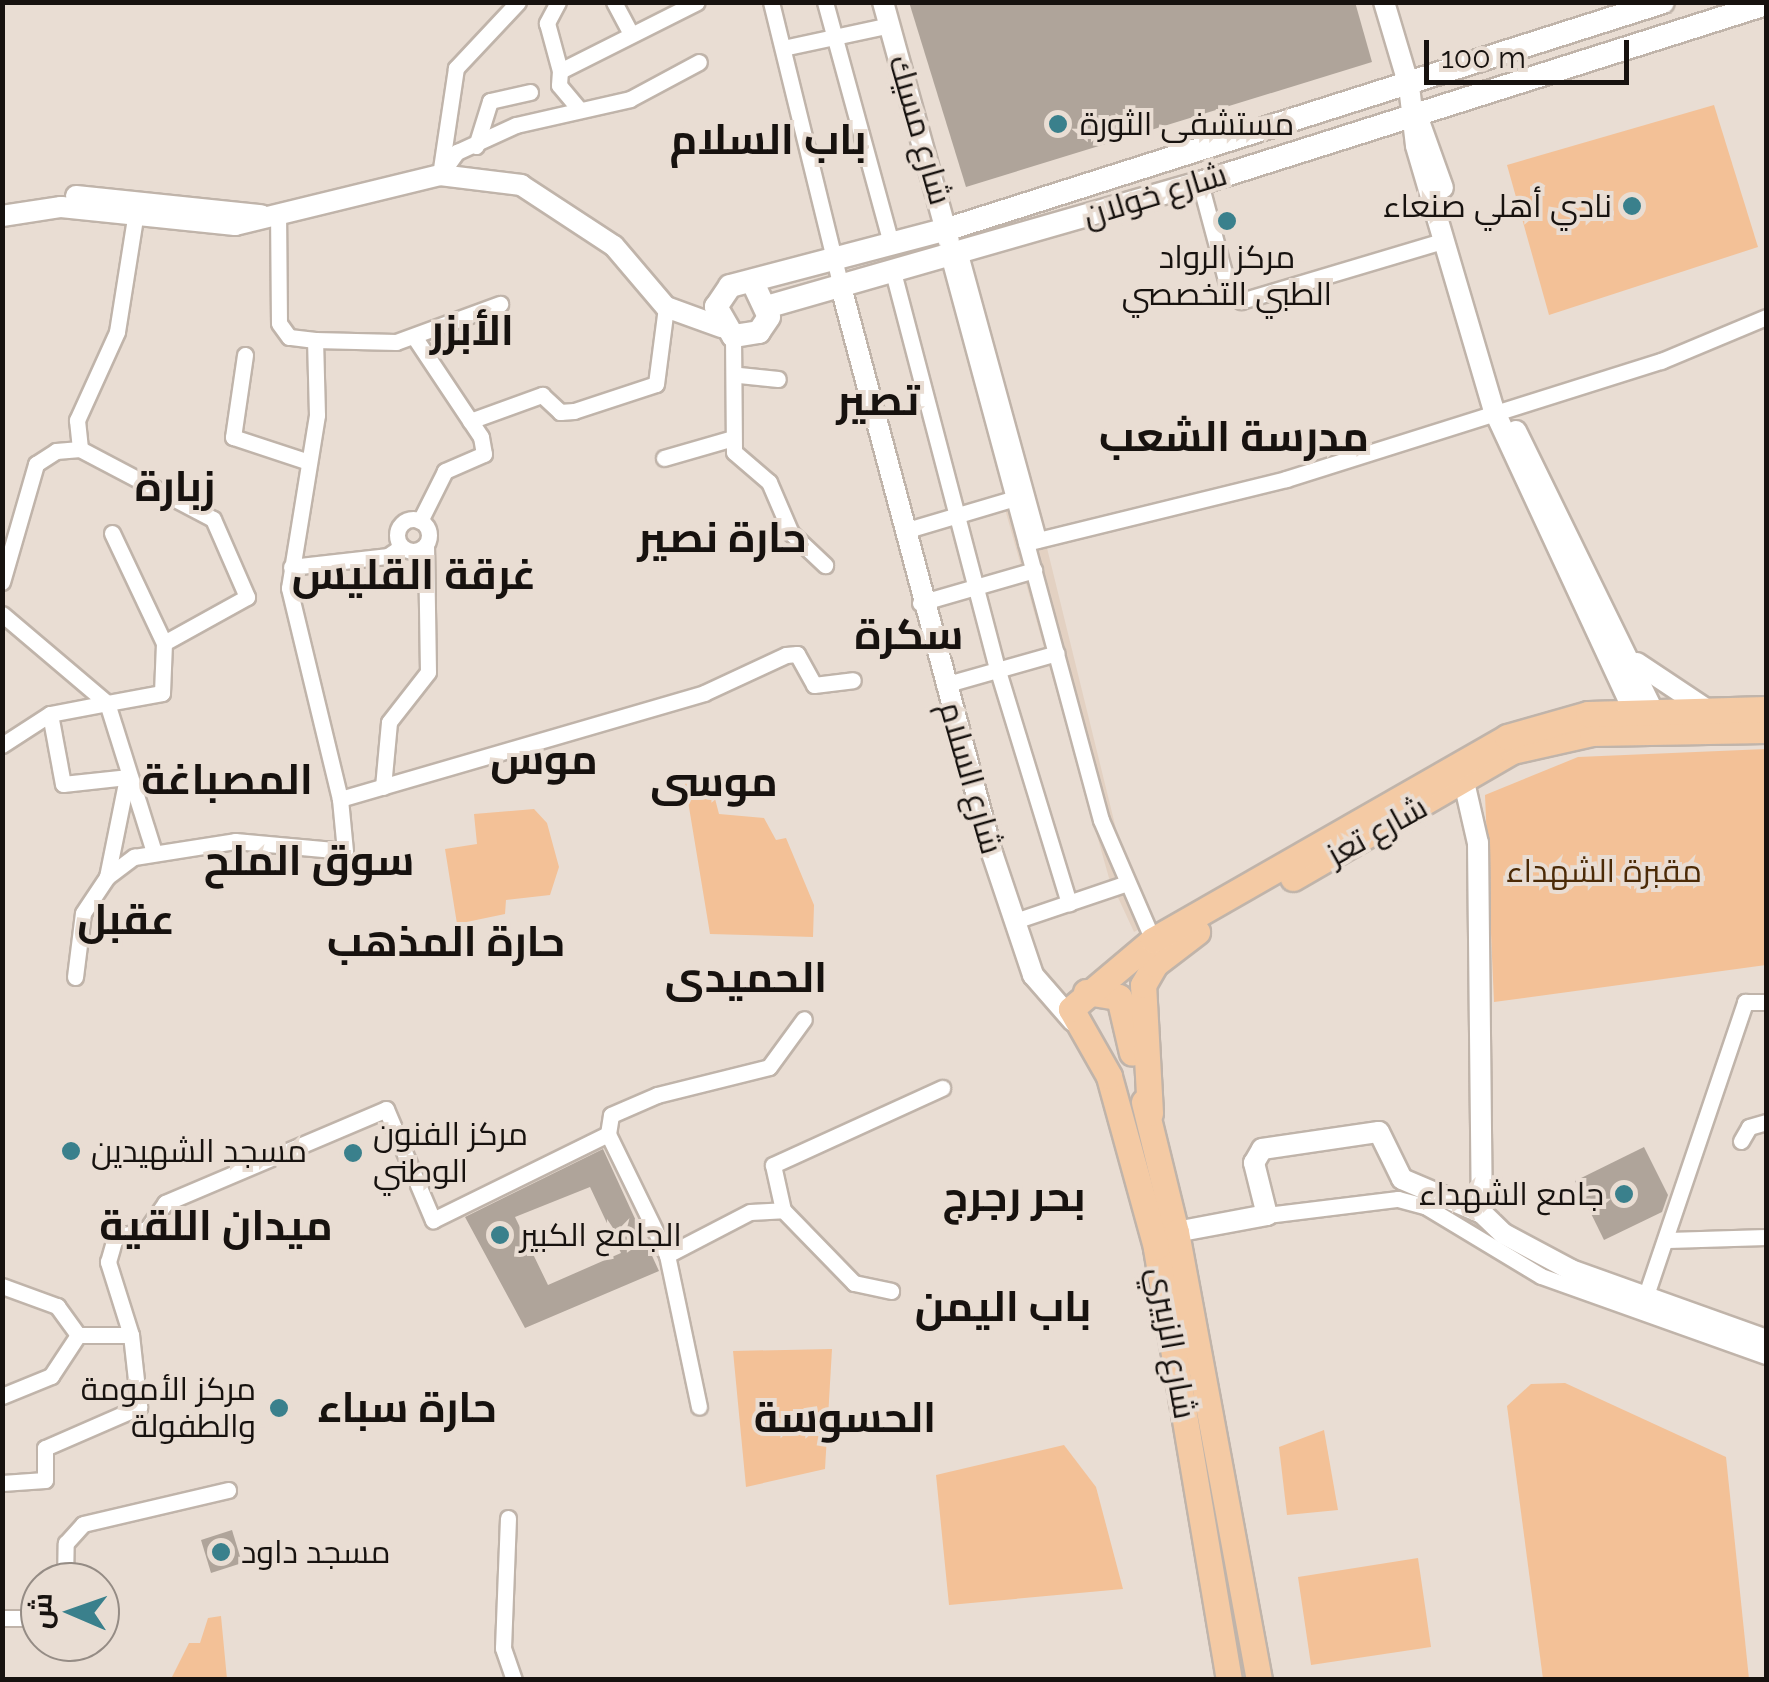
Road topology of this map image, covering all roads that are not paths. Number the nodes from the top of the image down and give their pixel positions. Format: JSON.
{"nodes":[{"id":1,"x":518,"y":2,"type":"edge"},
{"id":2,"x":558,"y":2,"type":"edge"},
{"id":3,"x":614,"y":2,"type":"edge"},
{"id":4,"x":697,"y":2,"type":"edge"},
{"id":5,"x":771,"y":2,"type":"edge"},
{"id":6,"x":825,"y":2,"type":"edge"},
{"id":7,"x":883,"y":2,"type":"edge"},
{"id":8,"x":897,"y":2,"type":"edge"},
{"id":9,"x":1384,"y":2,"type":"edge"},
{"id":10,"x":1663,"y":2,"type":"edge"},
{"id":11,"x":1766,"y":4,"type":"edge"},
{"id":12,"x":890,"y":24,"type":"junction"},
{"id":13,"x":629,"y":30,"type":"junction"},
{"id":14,"x":836,"y":41,"type":"junction"},
{"id":15,"x":783,"y":48,"type":"junction"},
{"id":16,"x":699,"y":62,"type":"dead end"},
{"id":17,"x":560,"y":71,"type":"junction"},
{"id":18,"x":1409,"y":86,"type":"junction"},
{"id":19,"x":530,"y":92,"type":"dead end"},
{"id":20,"x":579,"y":109,"type":"junction"},
{"id":21,"x":1413,"y":111,"type":"junction"},
{"id":22,"x":476,"y":146,"type":"junction"},
{"id":23,"x":440,"y":175,"type":"junction"},
{"id":24,"x":1200,"y":183,"type":"junction"},
{"id":25,"x":1043,"y":199,"type":"junction"},
{"id":26,"x":2,"y":205,"type":"edge"},
{"id":27,"x":2,"y":216,"type":"edge"},
{"id":28,"x":135,"y":218,"type":"junction"},
{"id":29,"x":278,"y":218,"type":"junction"},
{"id":30,"x":1052,"y":225,"type":"junction"},
{"id":31,"x":954,"y":227,"type":"junction"},
{"id":32,"x":1445,"y":240,"type":"junction"},
{"id":33,"x":891,"y":243,"type":"junction"},
{"id":34,"x":954,"y":256,"type":"junction"},
{"id":35,"x":834,"y":260,"type":"junction"},
{"id":36,"x":893,"y":272,"type":"junction"},
{"id":37,"x":788,"y":274,"type":"junction"},
{"id":38,"x":754,"y":285,"type":"junction"},
{"id":39,"x":842,"y":287,"type":"junction"},
{"id":40,"x":719,"y":297,"type":"junction"},
{"id":41,"x":796,"y":299,"type":"junction"},
{"id":42,"x":500,"y":304,"type":"dead end"},
{"id":43,"x":770,"y":306,"type":"junction"},
{"id":44,"x":673,"y":310,"type":"junction"},
{"id":45,"x":1766,"y":317,"type":"edge"},
{"id":46,"x":727,"y":331,"type":"junction"},
{"id":47,"x":415,"y":338,"type":"junction"},
{"id":48,"x":315,"y":340,"type":"junction"},
{"id":49,"x":245,"y":355,"type":"dead end"},
{"id":50,"x":739,"y":375,"type":"junction"},
{"id":51,"x":778,"y":379,"type":"dead end"},
{"id":52,"x":1500,"y":406,"type":"junction"},
{"id":53,"x":470,"y":421,"type":"junction"},
{"id":54,"x":730,"y":439,"type":"junction"},
{"id":55,"x":80,"y":449,"type":"junction"},
{"id":56,"x":664,"y":458,"type":"dead end"},
{"id":57,"x":306,"y":461,"type":"junction"},
{"id":58,"x":1012,"y":499,"type":"junction"},
{"id":59,"x":958,"y":516,"type":"junction"},
{"id":60,"x":420,"y":521,"type":"junction"},
{"id":61,"x":904,"y":531,"type":"junction"},
{"id":62,"x":112,"y":534,"type":"dead end"},
{"id":63,"x":1032,"y":542,"type":"junction"},
{"id":64,"x":426,"y":545,"type":"junction"},
{"id":65,"x":401,"y":547,"type":"junction"},
{"id":66,"x":825,"y":565,"type":"dead end"},
{"id":67,"x":291,"y":567,"type":"junction"},
{"id":68,"x":1034,"y":570,"type":"junction"},
{"id":69,"x":1572,"y":572,"type":"junction"},
{"id":70,"x":3,"y":580,"type":"edge"},
{"id":71,"x":977,"y":590,"type":"junction"},
{"id":72,"x":920,"y":603,"type":"junction"},
{"id":73,"x":2,"y":614,"type":"edge"},
{"id":74,"x":164,"y":643,"type":"junction"},
{"id":75,"x":1056,"y":653,"type":"junction"},
{"id":76,"x":1634,"y":660,"type":"junction"},
{"id":77,"x":998,"y":671,"type":"junction"},
{"id":78,"x":854,"y":680,"type":"dead end"},
{"id":79,"x":944,"y":686,"type":"junction"},
{"id":80,"x":108,"y":703,"type":"junction"},
{"id":81,"x":1706,"y":709,"type":"junction"},
{"id":82,"x":1766,"y":710,"type":"edge"},
{"id":83,"x":50,"y":714,"type":"junction"},
{"id":84,"x":1648,"y":719,"type":"junction"},
{"id":85,"x":1766,"y":730,"type":"edge"},
{"id":86,"x":2,"y":746,"type":"edge"},
{"id":87,"x":127,"y":778,"type":"junction"},
{"id":88,"x":1464,"y":782,"type":"junction"},
{"id":89,"x":383,"y":787,"type":"junction"},
{"id":90,"x":340,"y":799,"type":"junction"},
{"id":91,"x":154,"y":852,"type":"junction"},
{"id":92,"x":107,"y":877,"type":"junction"},
{"id":93,"x":1124,"y":884,"type":"junction"},
{"id":94,"x":1069,"y":903,"type":"junction"},
{"id":95,"x":1015,"y":920,"type":"junction"},
{"id":96,"x":1153,"y":940,"type":"junction"},
{"id":97,"x":75,"y":978,"type":"dead end"},
{"id":98,"x":1086,"y":992,"type":"junction"},
{"id":99,"x":1766,"y":1002,"type":"edge"},
{"id":100,"x":804,"y":1019,"type":"dead end"},
{"id":101,"x":1073,"y":1021,"type":"junction"},
{"id":102,"x":942,"y":1088,"type":"dead end"},
{"id":103,"x":1150,"y":1113,"type":"junction"},
{"id":104,"x":1766,"y":1122,"type":"edge"},
{"id":105,"x":608,"y":1134,"type":"junction"},
{"id":106,"x":1741,"y":1141,"type":"dead end"},
{"id":107,"x":783,"y":1210,"type":"junction"},
{"id":108,"x":1482,"y":1213,"type":"junction"},
{"id":109,"x":1266,"y":1215,"type":"junction"},
{"id":110,"x":1176,"y":1232,"type":"junction"},
{"id":111,"x":1766,"y":1237,"type":"edge"},
{"id":112,"x":1668,"y":1240,"type":"junction"},
{"id":113,"x":667,"y":1254,"type":"junction"},
{"id":114,"x":2,"y":1286,"type":"edge"},
{"id":115,"x":891,"y":1291,"type":"dead end"},
{"id":116,"x":1644,"y":1301,"type":"junction"},
{"id":117,"x":131,"y":1335,"type":"junction"},
{"id":118,"x":78,"y":1336,"type":"junction"},
{"id":119,"x":1766,"y":1340,"type":"edge"},
{"id":120,"x":1766,"y":1356,"type":"edge"},
{"id":121,"x":2,"y":1396,"type":"edge"},
{"id":122,"x":699,"y":1407,"type":"dead end"},
{"id":123,"x":2,"y":1483,"type":"edge"},
{"id":124,"x":228,"y":1490,"type":"dead end"},
{"id":125,"x":508,"y":1518,"type":"dead end"},
{"id":126,"x":66,"y":1562,"type":"edge"},
{"id":127,"x":514,"y":1680,"type":"edge"},
{"id":128,"x":1230,"y":1680,"type":"edge"},
{"id":129,"x":1260,"y":1680,"type":"edge"}],
"edges":[{"from":1,"to":23,"type":"street"},
{"from":2,"to":17,"type":"street"},
{"from":3,"to":13,"type":"street"},
{"from":4,"to":13,"type":"street"},
{"from":5,"to":15,"type":"street"},
{"from":6,"to":14,"type":"street"},
{"from":7,"to":12,"type":"street","name":"شارع مسيك"},
{"from":8,"to":31,"type":"street","name":"شارع مسيك"},
{"from":9,"to":18,"type":"street"},
{"from":10,"to":18,"type":"main road","name":"شارع خولان"},
{"from":11,"to":21,"type":"main road","name":"شارع خولان"},
{"from":12,"to":14,"type":"street"},
{"from":12,"to":31,"type":"street","name":"شارع مسيك"},
{"from":13,"to":17,"type":"street"},
{"from":14,"to":15,"type":"street"},
{"from":14,"to":33,"type":"street"},
{"from":15,"to":35,"type":"street"},
{"from":16,"to":20,"type":"street"},
{"from":17,"to":20,"type":"street"},
{"from":18,"to":21,"type":"street"},
{"from":18,"to":25,"type":"main road","name":"شارع خولان"},
{"from":19,"to":22,"type":"street"},
{"from":20,"to":22,"type":"street"},
{"from":21,"to":24,"type":"main road","name":"شارع خولان"},
{"from":21,"to":32,"type":"street"},
{"from":21,"to":52,"type":"street"},
{"from":22,"to":23,"type":"street"},
{"from":23,"to":29,"type":"street"},
{"from":23,"to":44,"type":"street"},
{"from":24,"to":30,"type":"main road","name":"شارع خولان"},
{"from":24,"to":32,"type":"street"},
{"from":25,"to":30,"type":"main road"},
{"from":25,"to":31,"type":"main road","name":"شارع خولان"},
{"from":26,"to":29,"type":"street"},
{"from":27,"to":28,"type":"street"},
{"from":28,"to":29,"type":"street"},
{"from":28,"to":55,"type":"street"},
{"from":29,"to":48,"type":"street"},
{"from":30,"to":34,"type":"main road","name":"شارع خولان"},
{"from":31,"to":33,"type":"main road","name":"شارع خولان"},
{"from":31,"to":34,"type":"street","name":"شارع مسيك"},
{"from":32,"to":52,"type":"street"},
{"from":33,"to":35,"type":"main road","name":"شارع خولان"},
{"from":34,"to":36,"type":"main road","name":"شارع خولان"},
{"from":34,"to":58,"type":"street"},
{"from":34,"to":63,"type":"street"},
{"from":35,"to":37,"type":"main road","name":"شارع خولان"},
{"from":35,"to":39,"type":"street"},
{"from":36,"to":39,"type":"main road","name":"شارع خولان"},
{"from":36,"to":59,"type":"street"},
{"from":37,"to":38,"type":"main road","name":"شارع خولان"},
{"from":37,"to":41,"type":"main road"},
{"from":38,"to":40,"type":"main road"},
{"from":38,"to":43,"type":"main road"},
{"from":39,"to":41,"type":"main road","name":"شارع خولان"},
{"from":39,"to":61,"type":"street","name":"شارع السلام"},
{"from":40,"to":44,"type":"street"},
{"from":40,"to":46,"type":"main road"},
{"from":41,"to":43,"type":"main road","name":"شارع خولان"},
{"from":42,"to":47,"type":"street"},
{"from":43,"to":46,"type":"main road"},
{"from":44,"to":46,"type":"street"},
{"from":44,"to":53,"type":"street"},
{"from":45,"to":52,"type":"street"},
{"from":46,"to":50,"type":"street"},
{"from":47,"to":48,"type":"street"},
{"from":47,"to":53,"type":"street"},
{"from":48,"to":57,"type":"street"},
{"from":49,"to":57,"type":"street"},
{"from":50,"to":51,"type":"street"},
{"from":50,"to":54,"type":"street"},
{"from":52,"to":63,"type":"street"},
{"from":52,"to":69,"type":"street"},
{"from":53,"to":60,"type":"street"},
{"from":54,"to":56,"type":"street"},
{"from":54,"to":66,"type":"street"},
{"from":55,"to":70,"type":"street"},
{"from":55,"to":74,"type":"street"},
{"from":57,"to":67,"type":"street"},
{"from":58,"to":59,"type":"street"},
{"from":58,"to":63,"type":"street"},
{"from":59,"to":61,"type":"street"},
{"from":59,"to":71,"type":"street"},
{"from":60,"to":64,"type":"street"},
{"from":60,"to":65,"type":"street"},
{"from":61,"to":72,"type":"street","name":"شارع السلام"},
{"from":62,"to":74,"type":"street"},
{"from":63,"to":68,"type":"street"},
{"from":64,"to":65,"type":"street"},
{"from":64,"to":89,"type":"street"},
{"from":65,"to":67,"type":"street"},
{"from":67,"to":90,"type":"street"},
{"from":68,"to":71,"type":"street"},
{"from":68,"to":75,"type":"street"},
{"from":69,"to":76,"type":"street"},
{"from":69,"to":84,"type":"street"},
{"from":71,"to":72,"type":"street"},
{"from":71,"to":77,"type":"street"},
{"from":72,"to":79,"type":"street","name":"شارع السلام"},
{"from":73,"to":80,"type":"street"},
{"from":74,"to":80,"type":"street"},
{"from":75,"to":77,"type":"street"},
{"from":75,"to":93,"type":"street"},
{"from":76,"to":81,"type":"street"},
{"from":76,"to":84,"type":"street"},
{"from":77,"to":79,"type":"street"},
{"from":77,"to":94,"type":"street"},
{"from":78,"to":89,"type":"street"},
{"from":79,"to":95,"type":"street","name":"شارع السلام"},
{"from":80,"to":83,"type":"street"},
{"from":80,"to":87,"type":"street"},
{"from":81,"to":82,"type":"main road","name":"شارع تعز"},
{"from":81,"to":84,"type":"main road","name":"شارع تعز"},
{"from":83,"to":86,"type":"street"},
{"from":83,"to":87,"type":"street"},
{"from":84,"to":85,"type":"main road","name":"شارع تعز"},
{"from":84,"to":88,"type":"main road","name":"شارع تعز"},
{"from":84,"to":96,"type":"main road","name":"شارع تعز"},
{"from":87,"to":91,"type":"street"},
{"from":87,"to":92,"type":"street"},
{"from":88,"to":103,"type":"main road","name":"شارع تعز"},
{"from":88,"to":108,"type":"street"},
{"from":89,"to":90,"type":"street"},
{"from":90,"to":91,"type":"street"},
{"from":91,"to":92,"type":"street"},
{"from":92,"to":97,"type":"street"},
{"from":93,"to":94,"type":"street"},
{"from":93,"to":96,"type":"street"},
{"from":94,"to":95,"type":"street"},
{"from":95,"to":101,"type":"street","name":"شارع السلام"},
{"from":96,"to":98,"type":"main road","name":"شارع تعز"},
{"from":98,"to":101,"type":"main road"},
{"from":98,"to":103,"type":"main road"},
{"from":99,"to":112,"type":"street"},
{"from":100,"to":105,"type":"street"},
{"from":101,"to":128,"type":"main road","name":"شارع الزبيري"},
{"from":102,"to":107,"type":"street"},
{"from":103,"to":110,"type":"main road","name":"شارع الزبيري"},
{"from":104,"to":106,"type":"street"},
{"from":105,"to":113,"type":"street"},
{"from":105,"to":117,"type":"street"},
{"from":107,"to":113,"type":"street"},
{"from":107,"to":115,"type":"street"},
{"from":108,"to":109,"type":"street"},
{"from":108,"to":116,"type":"street"},
{"from":109,"to":110,"type":"street"},
{"from":109,"to":120,"type":"street"},
{"from":110,"to":129,"type":"main road","name":"شارع الزبيري"},
{"from":111,"to":112,"type":"street"},
{"from":112,"to":116,"type":"street"},
{"from":113,"to":122,"type":"street"},
{"from":114,"to":118,"type":"street"},
{"from":116,"to":119,"type":"street"},
{"from":117,"to":118,"type":"street"},
{"from":117,"to":123,"type":"street"},
{"from":118,"to":121,"type":"street"},
{"from":124,"to":126,"type":"street"},
{"from":125,"to":127,"type":"street"}]}
